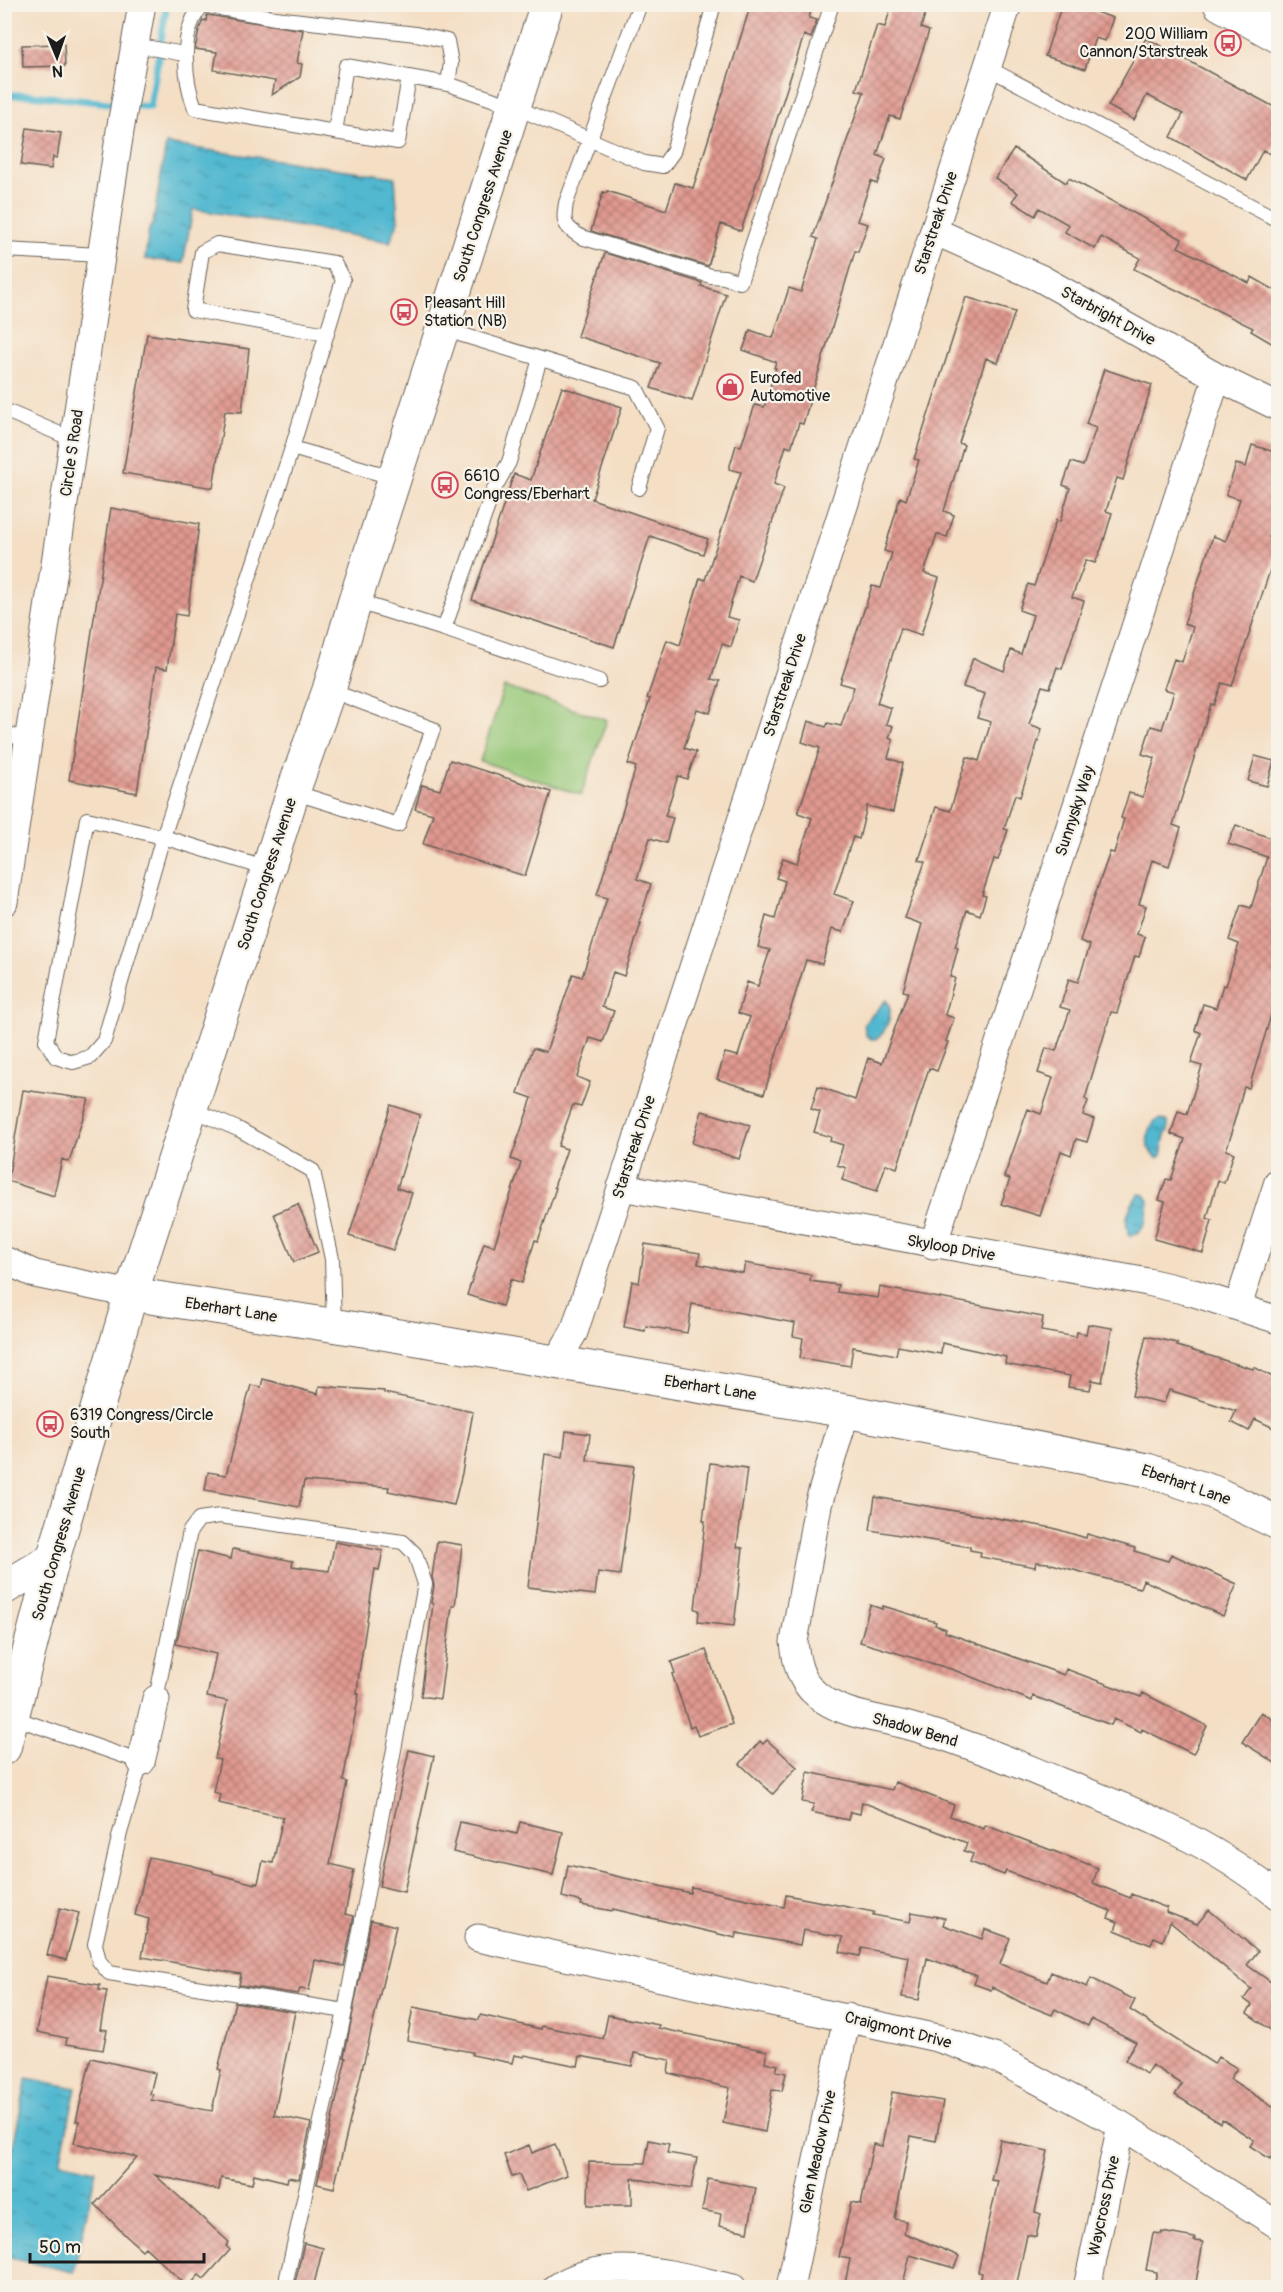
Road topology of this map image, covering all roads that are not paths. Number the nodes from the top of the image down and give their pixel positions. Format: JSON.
{"nodes":[{"id":1,"x":141,"y":4,"type":"edge"},
{"id":2,"x":547,"y":4,"type":"edge"},
{"id":3,"x":640,"y":4,"type":"edge"},
{"id":4,"x":714,"y":4,"type":"edge"},
{"id":5,"x":832,"y":4,"type":"edge"},
{"id":6,"x":1008,"y":4,"type":"edge"},
{"id":7,"x":1220,"y":4,"type":"edge"},
{"id":8,"x":1278,"y":36,"type":"edge"},
{"id":9,"x":137,"y":52,"type":"junction"},
{"id":10,"x":184,"y":54,"type":"junction"},
{"id":11,"x":986,"y":67,"type":"junction"},
{"id":12,"x":409,"y":77,"type":"junction"},
{"id":13,"x":448,"y":84,"type":"junction"},
{"id":14,"x":515,"y":107,"type":"junction"},
{"id":15,"x":335,"y":132,"type":"junction"},
{"id":16,"x":589,"y":139,"type":"junction"},
{"id":17,"x":1278,"y":220,"type":"edge"},
{"id":18,"x":934,"y":231,"type":"junction"},
{"id":19,"x":4,"y":250,"type":"edge"},
{"id":20,"x":101,"y":255,"type":"junction"},
{"id":21,"x":443,"y":329,"type":"junction"},
{"id":22,"x":327,"y":334,"type":"junction"},
{"id":23,"x":540,"y":359,"type":"junction"},
{"id":24,"x":1217,"y":377,"type":"junction"},
{"id":25,"x":1278,"y":407,"type":"edge"},
{"id":26,"x":4,"y":410,"type":"edge"},
{"id":27,"x":74,"y":440,"type":"junction"},
{"id":28,"x":292,"y":448,"type":"junction"},
{"id":29,"x":395,"y":478,"type":"junction"},
{"id":30,"x":639,"y":488,"type":"dead end"},
{"id":31,"x":355,"y":601,"type":"junction"},
{"id":32,"x":444,"y":629,"type":"junction"},
{"id":33,"x":599,"y":681,"type":"dead end"},
{"id":34,"x":329,"y":690,"type":"junction"},
{"id":35,"x":17,"y":737,"type":"edge"},
{"id":36,"x":293,"y":792,"type":"junction"},
{"id":37,"x":163,"y":837,"type":"junction"},
{"id":38,"x":268,"y":870,"type":"junction"},
{"id":39,"x":4,"y":902,"type":"edge"},
{"id":40,"x":191,"y":1109,"type":"junction"},
{"id":41,"x":1278,"y":1182,"type":"edge"},
{"id":42,"x":621,"y":1187,"type":"junction"},
{"id":43,"x":933,"y":1245,"type":"junction"},
{"id":44,"x":4,"y":1260,"type":"edge"},
{"id":45,"x":131,"y":1294,"type":"junction"},
{"id":46,"x":1238,"y":1306,"type":"junction"},
{"id":47,"x":1278,"y":1320,"type":"edge"},
{"id":48,"x":334,"y":1326,"type":"junction"},
{"id":49,"x":556,"y":1362,"type":"junction"},
{"id":50,"x":846,"y":1411,"type":"junction"},
{"id":51,"x":1278,"y":1523,"type":"edge"},
{"id":52,"x":53,"y":1559,"type":"junction"},
{"id":53,"x":4,"y":1588,"type":"edge"},
{"id":54,"x":156,"y":1699,"type":"joint"},
{"id":55,"x":7,"y":1714,"type":"edge"},
{"id":56,"x":4,"y":1748,"type":"edge"},
{"id":57,"x":141,"y":1762,"type":"junction"},
{"id":58,"x":1278,"y":1896,"type":"edge"},
{"id":59,"x":478,"y":1938,"type":"dead end"},
{"id":60,"x":345,"y":2011,"type":"junction"},
{"id":61,"x":847,"y":2017,"type":"junction"},
{"id":62,"x":1121,"y":2124,"type":"junction"},
{"id":63,"x":1278,"y":2225,"type":"edge"},
{"id":64,"x":287,"y":2277,"type":"dead end"},
{"id":65,"x":556,"y":2288,"type":"edge"},
{"id":66,"x":733,"y":2288,"type":"edge"},
{"id":67,"x":790,"y":2288,"type":"edge"},
{"id":68,"x":1087,"y":2288,"type":"edge"}],
"edges":[{"from":1,"to":9,"type":"street","name":"Circle S Road"},
{"from":2,"to":14,"type":"main road","name":"South Congress Avenue"},
{"from":3,"to":16,"type":"lane"},
{"from":4,"to":16,"type":"lane"},
{"from":5,"to":16,"type":"lane"},
{"from":6,"to":11,"type":"street","name":"Starstreak Drive"},
{"from":7,"to":8,"type":"main road"},
{"from":9,"to":10,"type":"lane"},
{"from":9,"to":20,"type":"street","name":"Circle S Road"},
{"from":10,"to":13,"type":"lane"},
{"from":10,"to":15,"type":"lane"},
{"from":11,"to":17,"type":"lane"},
{"from":11,"to":18,"type":"street","name":"Starstreak Drive"},
{"from":12,"to":13,"type":"lane"},
{"from":12,"to":15,"type":"lane"},
{"from":12,"to":15,"type":"lane"},
{"from":13,"to":14,"type":"lane"},
{"from":14,"to":16,"type":"lane"},
{"from":14,"to":21,"type":"main road","name":"South Congress Avenue"},
{"from":18,"to":24,"type":"street","name":"Starbright Drive"},
{"from":18,"to":42,"type":"street","name":"Starstreak Drive"},
{"from":19,"to":20,"type":"lane"},
{"from":20,"to":27,"type":"street","name":"Circle S Road"},
{"from":21,"to":23,"type":"lane"},
{"from":21,"to":29,"type":"main road","name":"South Congress Avenue"},
{"from":22,"to":22,"type":"lane"},
{"from":22,"to":28,"type":"lane"},
{"from":23,"to":30,"type":"lane"},
{"from":23,"to":32,"type":"lane"},
{"from":24,"to":25,"type":"street","name":"Starbright Drive"},
{"from":24,"to":43,"type":"street","name":"Sunnysky Way"},
{"from":26,"to":27,"type":"lane"},
{"from":27,"to":35,"type":"street","name":"Circle S Road"},
{"from":28,"to":29,"type":"lane"},
{"from":28,"to":37,"type":"lane"},
{"from":29,"to":31,"type":"main road","name":"South Congress Avenue"},
{"from":31,"to":32,"type":"lane"},
{"from":31,"to":34,"type":"main road","name":"South Congress Avenue"},
{"from":32,"to":33,"type":"lane"},
{"from":34,"to":36,"type":"main road","name":"South Congress Avenue"},
{"from":34,"to":36,"type":"lane"},
{"from":35,"to":39,"type":"street","name":"Circle S Road"},
{"from":36,"to":38,"type":"main road","name":"South Congress Avenue"},
{"from":37,"to":37,"type":"lane"},
{"from":37,"to":38,"type":"lane"},
{"from":38,"to":40,"type":"main road","name":"South Congress Avenue"},
{"from":40,"to":45,"type":"main road","name":"South Congress Avenue"},
{"from":40,"to":48,"type":"lane"},
{"from":41,"to":46,"type":"street"},
{"from":42,"to":43,"type":"street","name":"Skyloop Drive"},
{"from":42,"to":49,"type":"street","name":"Starstreak Drive"},
{"from":43,"to":46,"type":"street","name":"Skyloop Drive"},
{"from":44,"to":45,"type":"street"},
{"from":45,"to":48,"type":"main road","name":"Eberhart Lane"},
{"from":45,"to":52,"type":"main road","name":"South Congress Avenue"},
{"from":46,"to":47,"type":"street","name":"Skyloop Drive"},
{"from":48,"to":49,"type":"main road","name":"Eberhart Lane"},
{"from":49,"to":50,"type":"main road","name":"Eberhart Lane"},
{"from":50,"to":51,"type":"main road","name":"Eberhart Lane"},
{"from":50,"to":58,"type":"street","name":"Shadow Bend"},
{"from":52,"to":53,"type":"main road"},
{"from":52,"to":55,"type":"main road","name":"South Congress Avenue"},
{"from":54,"to":57,"type":"street"},
{"from":54,"to":60,"type":"lane"},
{"from":55,"to":56,"type":"main road","name":"South Congress Avenue"},
{"from":55,"to":57,"type":"lane"},
{"from":57,"to":60,"type":"lane"},
{"from":59,"to":61,"type":"street","name":"Craigmont Drive"},
{"from":60,"to":64,"type":"lane"},
{"from":61,"to":62,"type":"street","name":"Craigmont Drive"},
{"from":61,"to":67,"type":"street","name":"Glen Meadow Drive"},
{"from":62,"to":63,"type":"street","name":"Craigmont Drive"},
{"from":62,"to":68,"type":"street","name":"Waycross Drive"},
{"from":65,"to":66,"type":"street"}]}
